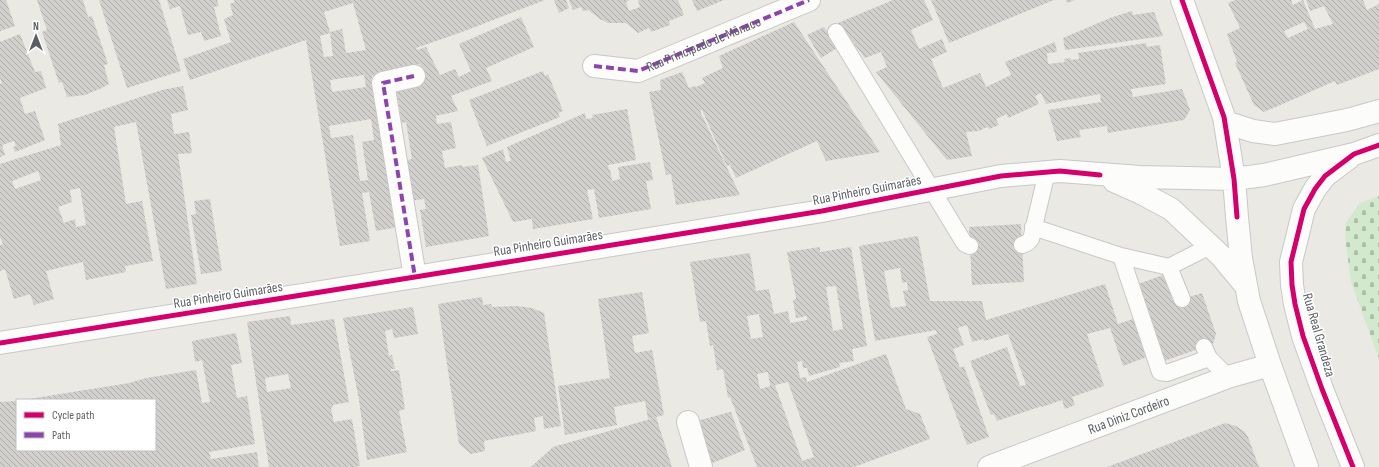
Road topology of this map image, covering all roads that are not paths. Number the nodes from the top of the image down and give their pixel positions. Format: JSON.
{"nodes":[{"id":1,"x":809,"y":0,"type":"edge"},
{"id":2,"x":1182,"y":0,"type":"edge"},
{"id":3,"x":836,"y":32,"type":"dead end"},
{"id":4,"x":594,"y":66,"type":"dead end"},
{"id":5,"x":414,"y":76,"type":"dead end"},
{"id":6,"x":1379,"y":110,"type":"edge"},
{"id":7,"x":1225,"y":122,"type":"junction"},
{"id":8,"x":1379,"y":145,"type":"edge"},
{"id":9,"x":1354,"y":154,"type":"junction"},
{"id":10,"x":1047,"y":172,"type":"junction"},
{"id":11,"x":1100,"y":175,"type":"junction"},
{"id":12,"x":1234,"y":179,"type":"junction"},
{"id":13,"x":932,"y":190,"type":"junction"},
{"id":14,"x":1034,"y":227,"type":"junction"},
{"id":15,"x":1022,"y":245,"type":"dead end"},
{"id":16,"x":970,"y":246,"type":"dead end"},
{"id":17,"x":1210,"y":246,"type":"junction"},
{"id":18,"x":1120,"y":256,"type":"junction"},
{"id":19,"x":1169,"y":267,"type":"junction"},
{"id":20,"x":415,"y":277,"type":"junction"},
{"id":21,"x":1246,"y":286,"type":"junction"},
{"id":22,"x":1182,"y":299,"type":"dead end"},
{"id":23,"x":0,"y":343,"type":"edge"},
{"id":24,"x":1270,"y":365,"type":"junction"},
{"id":25,"x":1228,"y":377,"type":"junction"},
{"id":26,"x":688,"y":422,"type":"dead end"},
{"id":27,"x":701,"y":467,"type":"edge"},
{"id":28,"x":989,"y":467,"type":"edge"},
{"id":29,"x":1307,"y":467,"type":"edge"},
{"id":30,"x":1353,"y":467,"type":"edge"}],
"edges":[{"from":1,"to":4,"type":"main road","name":"Rua Principado de Mônaco"},
{"from":2,"to":7,"type":"main road"},
{"from":3,"to":13,"type":"lane"},
{"from":5,"to":20,"type":"main road"},
{"from":6,"to":7,"type":"main road"},
{"from":7,"to":12,"type":"main road"},
{"from":8,"to":9,"type":"main road"},
{"from":9,"to":12,"type":"main road","name":"Rua Pinheiro Guimarães"},
{"from":9,"to":30,"type":"main road","name":"Rua Real Grandeza"},
{"from":10,"to":11,"type":"main road","name":"Rua Pinheiro Guimarães"},
{"from":10,"to":13,"type":"main road","name":"Rua Pinheiro Guimarães"},
{"from":10,"to":14,"type":"lane"},
{"from":11,"to":12,"type":"main road","name":"Rua Pinheiro Guimarães"},
{"from":11,"to":17,"type":"main road"},
{"from":12,"to":21,"type":"main road"},
{"from":13,"to":16,"type":"lane"},
{"from":13,"to":20,"type":"main road","name":"Rua Pinheiro Guimarães"},
{"from":14,"to":15,"type":"lane"},
{"from":14,"to":18,"type":"lane"},
{"from":17,"to":19,"type":"lane"},
{"from":17,"to":21,"type":"main road"},
{"from":18,"to":19,"type":"lane"},
{"from":18,"to":25,"type":"lane"},
{"from":19,"to":22,"type":"lane"},
{"from":20,"to":23,"type":"main road","name":"Rua Pinheiro Guimarães"},
{"from":21,"to":24,"type":"main road"},
{"from":24,"to":25,"type":"main road","name":"Rua Diniz Cordeiro"},
{"from":24,"to":29,"type":"main road"},
{"from":25,"to":28,"type":"main road","name":"Rua Diniz Cordeiro"},
{"from":26,"to":27,"type":"main road"}]}
